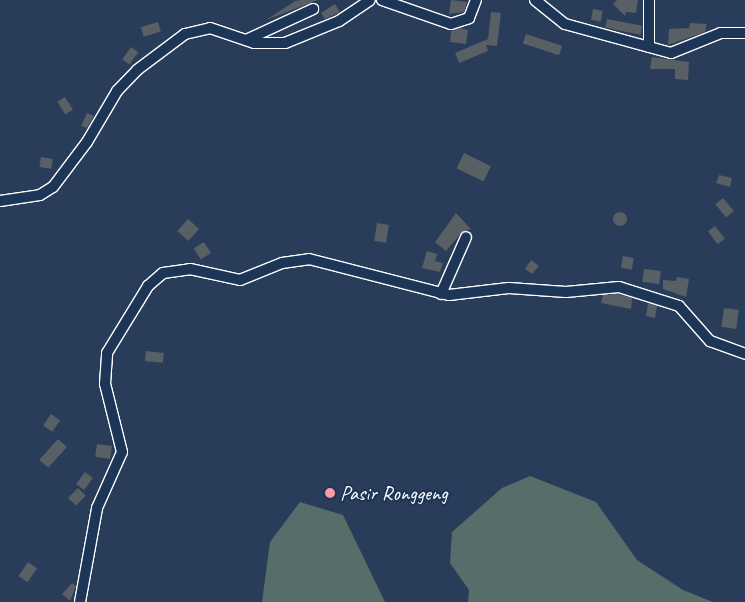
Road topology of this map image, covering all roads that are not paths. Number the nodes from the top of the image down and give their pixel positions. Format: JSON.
{"nodes":[{"id":1,"x":370,"y":0,"type":"edge"},
{"id":2,"x":382,"y":0,"type":"edge"},
{"id":3,"x":476,"y":0,"type":"edge"},
{"id":4,"x":535,"y":0,"type":"edge"},
{"id":5,"x":649,"y":0,"type":"edge"},
{"id":6,"x":313,"y":10,"type":"dead end"},
{"id":7,"x":745,"y":33,"type":"edge"},
{"id":8,"x":245,"y":41,"type":"junction"},
{"id":9,"x":649,"y":47,"type":"junction"},
{"id":10,"x":0,"y":201,"type":"edge"},
{"id":11,"x":466,"y":237,"type":"dead end"},
{"id":12,"x":441,"y":294,"type":"junction"},
{"id":13,"x":745,"y":354,"type":"edge"},
{"id":14,"x":80,"y":602,"type":"edge"}],
"edges":[{"from":1,"to":8,"type":"street"},
{"from":2,"to":3,"type":"street"},
{"from":4,"to":9,"type":"street"},
{"from":5,"to":9,"type":"street"},
{"from":6,"to":8,"type":"street"},
{"from":7,"to":9,"type":"street"},
{"from":8,"to":10,"type":"street"},
{"from":11,"to":12,"type":"street"},
{"from":12,"to":13,"type":"street"},
{"from":12,"to":14,"type":"street"}]}
